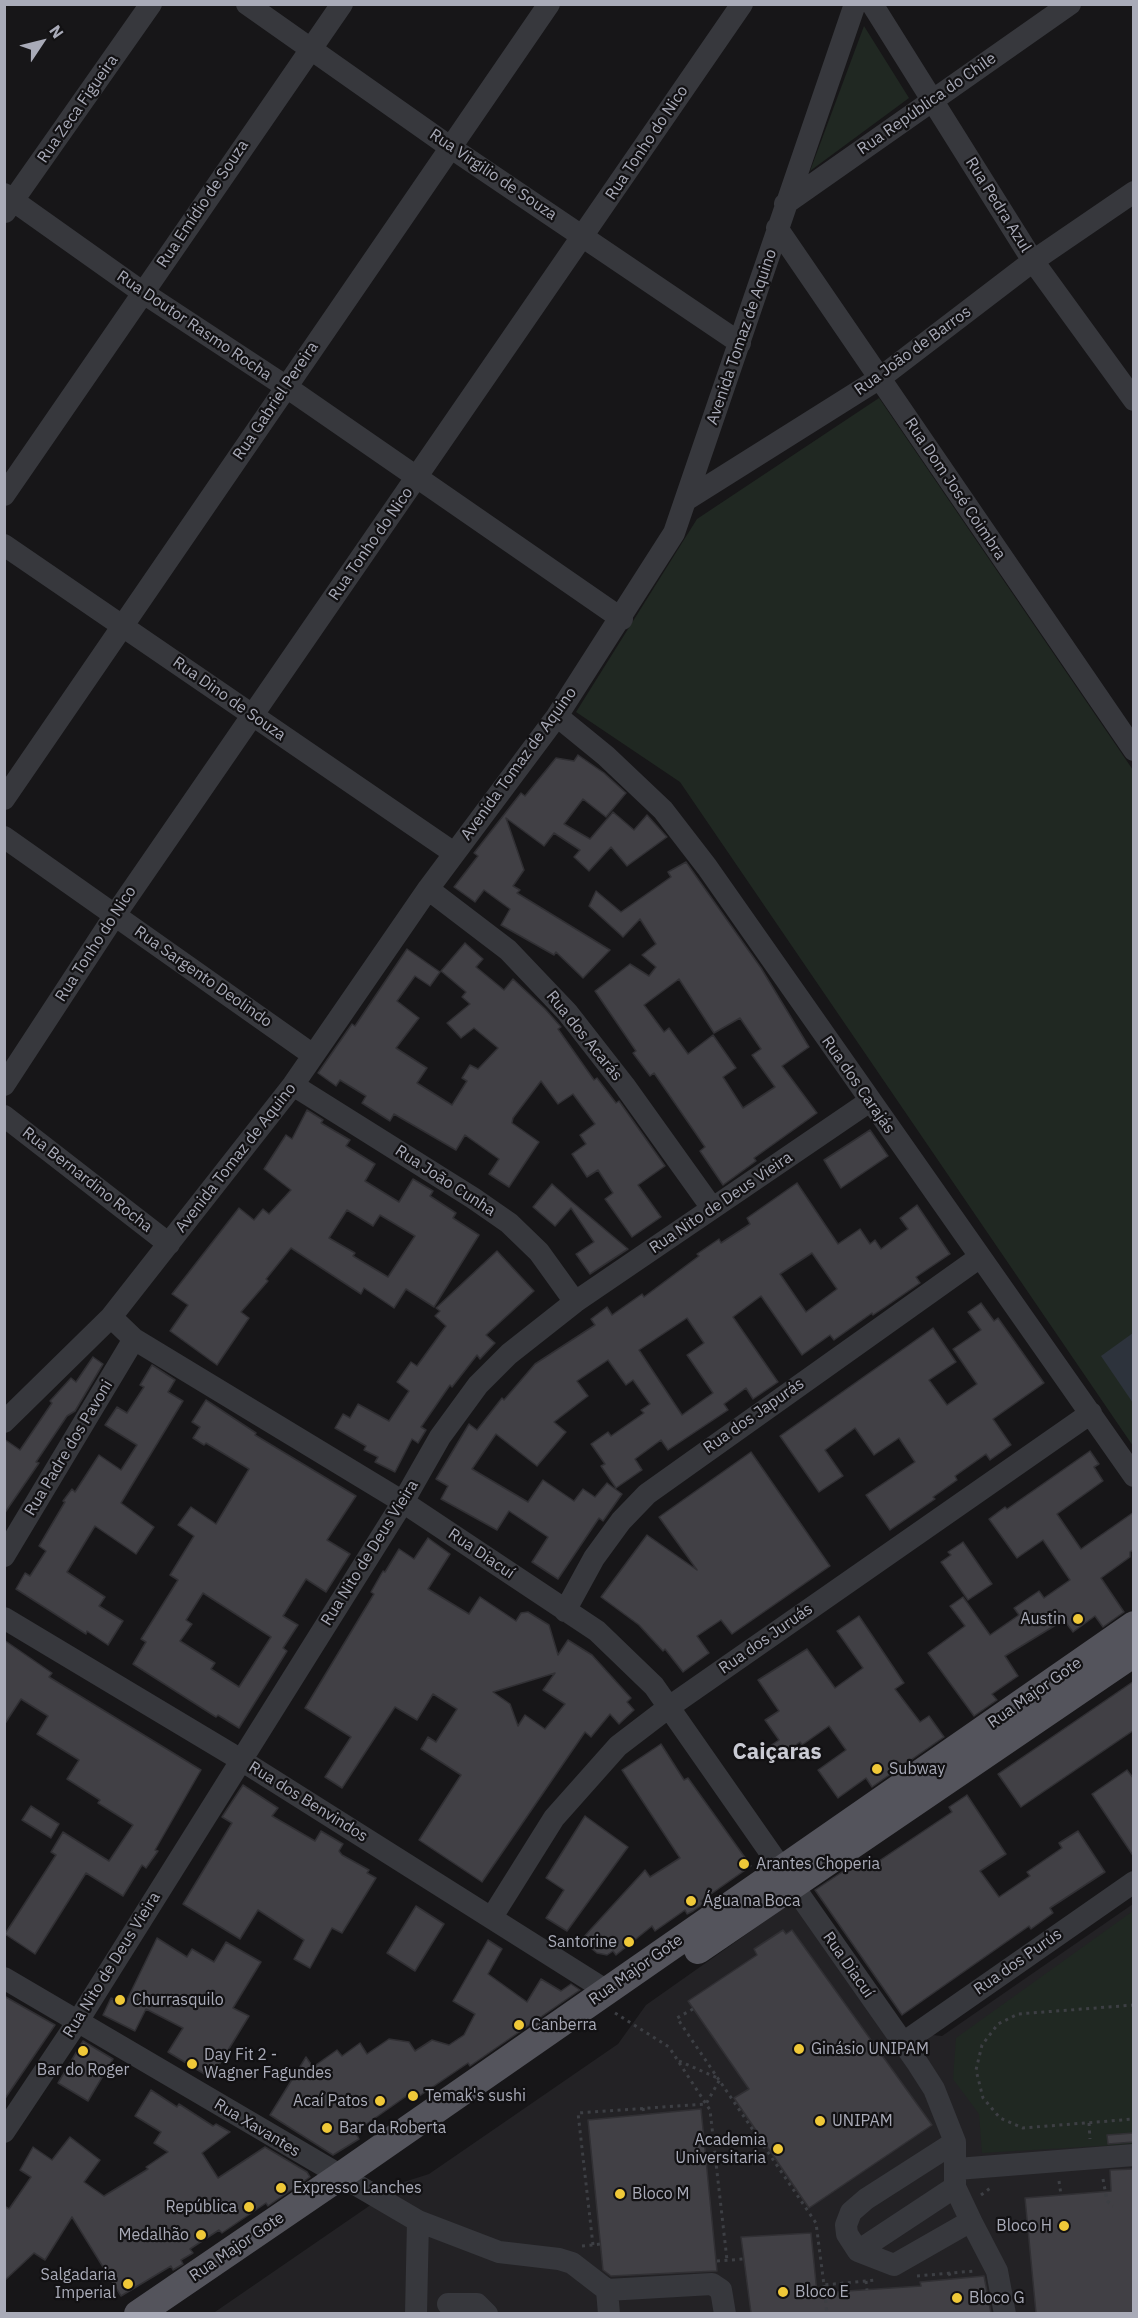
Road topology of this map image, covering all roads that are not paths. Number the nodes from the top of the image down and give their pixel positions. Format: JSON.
{"nodes":[{"id":1,"x":151,"y":4,"type":"edge"},
{"id":2,"x":247,"y":4,"type":"edge"},
{"id":3,"x":342,"y":4,"type":"edge"},
{"id":4,"x":549,"y":4,"type":"edge"},
{"id":5,"x":742,"y":4,"type":"edge"},
{"id":6,"x":855,"y":4,"type":"edge"},
{"id":7,"x":872,"y":4,"type":"edge"},
{"id":8,"x":1070,"y":4,"type":"edge"},
{"id":9,"x":309,"y":49,"type":"junction"},
{"id":10,"x":933,"y":101,"type":"junction"},
{"id":11,"x":450,"y":147,"type":"junction"},
{"id":12,"x":1134,"y":192,"type":"edge"},
{"id":13,"x":7,"y":203,"type":"edge"},
{"id":14,"x":785,"y":204,"type":"junction"},
{"id":15,"x":777,"y":228,"type":"junction"},
{"id":16,"x":583,"y":237,"type":"junction"},
{"id":17,"x":1033,"y":261,"type":"junction"},
{"id":18,"x":142,"y":292,"type":"junction"},
{"id":19,"x":740,"y":343,"type":"junction"},
{"id":20,"x":880,"y":378,"type":"junction"},
{"id":21,"x":285,"y":386,"type":"junction"},
{"id":22,"x":1134,"y":400,"type":"edge"},
{"id":23,"x":417,"y":479,"type":"junction"},
{"id":24,"x":4,"y":495,"type":"edge"},
{"id":25,"x":686,"y":500,"type":"junction"},
{"id":26,"x":4,"y":545,"type":"edge"},
{"id":27,"x":622,"y":619,"type":"junction"},
{"id":28,"x":123,"y":625,"type":"junction"},
{"id":29,"x":252,"y":715,"type":"junction"},
{"id":30,"x":558,"y":716,"type":"junction"},
{"id":31,"x":1134,"y":750,"type":"edge"},
{"id":32,"x":4,"y":799,"type":"edge"},
{"id":33,"x":4,"y":837,"type":"edge"},
{"id":34,"x":453,"y":853,"type":"junction"},
{"id":35,"x":428,"y":889,"type":"junction"},
{"id":36,"x":115,"y":915,"type":"junction"},
{"id":37,"x":313,"y":1054,"type":"junction"},
{"id":38,"x":4,"y":1085,"type":"edge"},
{"id":39,"x":293,"y":1086,"type":"junction"},
{"id":40,"x":870,"y":1101,"type":"junction"},
{"id":41,"x":4,"y":1116,"type":"edge"},
{"id":42,"x":712,"y":1208,"type":"junction"},
{"id":43,"x":169,"y":1244,"type":"junction"},
{"id":44,"x":980,"y":1257,"type":"junction"},
{"id":45,"x":575,"y":1302,"type":"junction"},
{"id":46,"x":111,"y":1317,"type":"junction"},
{"id":47,"x":134,"y":1339,"type":"junction"},
{"id":48,"x":1091,"y":1413,"type":"junction"},
{"id":49,"x":4,"y":1422,"type":"edge"},
{"id":50,"x":1134,"y":1476,"type":"edge"},
{"id":51,"x":403,"y":1502,"type":"junction"},
{"id":52,"x":4,"y":1556,"type":"edge"},
{"id":53,"x":565,"y":1611,"type":"junction"},
{"id":54,"x":4,"y":1618,"type":"edge"},
{"id":55,"x":1134,"y":1625,"type":"edge"},
{"id":56,"x":1134,"y":1653,"type":"edge"},
{"id":57,"x":669,"y":1707,"type":"junction"},
{"id":58,"x":241,"y":1760,"type":"junction"},
{"id":59,"x":787,"y":1877,"type":"junction"},
{"id":60,"x":1134,"y":1882,"type":"edge"},
{"id":61,"x":492,"y":1917,"type":"junction"},
{"id":62,"x":4,"y":1978,"type":"edge"},
{"id":63,"x":608,"y":2000,"type":"junction"},
{"id":64,"x":78,"y":2021,"type":"junction"},
{"id":65,"x":903,"y":2043,"type":"junction"},
{"id":66,"x":4,"y":2132,"type":"edge"},
{"id":67,"x":955,"y":2142,"type":"junction"},
{"id":68,"x":1134,"y":2155,"type":"edge"},
{"id":69,"x":956,"y":2178,"type":"junction"},
{"id":70,"x":347,"y":2181,"type":"junction"},
{"id":71,"x":418,"y":2221,"type":"junction"},
{"id":72,"x":971,"y":2221,"type":"junction"},
{"id":73,"x":858,"y":2251,"type":"junction"},
{"id":74,"x":607,"y":2290,"type":"junction"},
{"id":75,"x":448,"y":2308,"type":"edge"},
{"id":76,"x":416,"y":2309,"type":"edge"},
{"id":77,"x":138,"y":2313,"type":"edge"},
{"id":78,"x":170,"y":2313,"type":"edge"},
{"id":79,"x":487,"y":2313,"type":"edge"},
{"id":80,"x":609,"y":2313,"type":"edge"},
{"id":81,"x":725,"y":2313,"type":"edge"},
{"id":82,"x":1005,"y":2313,"type":"edge"}],
"edges":[{"from":1,"to":13,"type":"street","name":"Rua Zeca Figueira"},
{"from":2,"to":9,"type":"street","name":"Rua Virgilio de Souza"},
{"from":3,"to":9,"type":"street","name":"Rua Emídio de Souza"},
{"from":4,"to":11,"type":"street","name":"Rua Gabriel Pereira"},
{"from":5,"to":16,"type":"street","name":"Rua Tonho do Nico"},
{"from":6,"to":14,"type":"street","name":"Avenida Tomaz de Aquino"},
{"from":7,"to":10,"type":"street","name":"Rua Pedra Azul"},
{"from":8,"to":10,"type":"street","name":"Rua República do Chile"},
{"from":9,"to":11,"type":"street","name":"Rua Virgilio de Souza"},
{"from":9,"to":18,"type":"street","name":"Rua Emídio de Souza"},
{"from":10,"to":14,"type":"street","name":"Rua República do Chile"},
{"from":10,"to":17,"type":"street","name":"Rua Pedra Azul"},
{"from":11,"to":16,"type":"street","name":"Rua Virgilio de Souza"},
{"from":11,"to":21,"type":"street","name":"Rua Gabriel Pereira"},
{"from":12,"to":17,"type":"street","name":"Rua João de Barros"},
{"from":13,"to":18,"type":"street","name":"Rua Doutor Rasmo Rocha"},
{"from":14,"to":15,"type":"street","name":"Avenida Tomaz de Aquino"},
{"from":15,"to":19,"type":"street","name":"Avenida Tomaz de Aquino"},
{"from":15,"to":20,"type":"street","name":"Rua Dom José Coimbra"},
{"from":16,"to":19,"type":"street","name":"Rua Virgilio de Souza"},
{"from":16,"to":23,"type":"street","name":"Rua Tonho do Nico"},
{"from":17,"to":20,"type":"street","name":"Rua João de Barros"},
{"from":17,"to":22,"type":"street","name":"Rua Pedra Azul"},
{"from":18,"to":21,"type":"street","name":"Rua Doutor Rasmo Rocha"},
{"from":18,"to":24,"type":"street","name":"Rua Emídio de Souza"},
{"from":19,"to":25,"type":"street","name":"Avenida Tomaz de Aquino"},
{"from":20,"to":25,"type":"street","name":"Rua João de Barros"},
{"from":20,"to":31,"type":"street","name":"Rua Dom José Coimbra"},
{"from":21,"to":23,"type":"street","name":"Rua Doutor Rasmo Rocha"},
{"from":21,"to":28,"type":"street","name":"Rua Gabriel Pereira"},
{"from":23,"to":27,"type":"street","name":"Rua Doutor Rasmo Rocha"},
{"from":23,"to":29,"type":"street","name":"Rua Tonho do Nico"},
{"from":25,"to":27,"type":"street","name":"Avenida Tomaz de Aquino"},
{"from":26,"to":28,"type":"street","name":"Rua Dino de Souza"},
{"from":27,"to":30,"type":"street","name":"Avenida Tomaz de Aquino"},
{"from":28,"to":29,"type":"street","name":"Rua Dino de Souza"},
{"from":28,"to":32,"type":"street","name":"Rua Gabriel Pereira"},
{"from":29,"to":34,"type":"street","name":"Rua Dino de Souza"},
{"from":29,"to":36,"type":"street","name":"Rua Tonho do Nico"},
{"from":30,"to":34,"type":"street","name":"Avenida Tomaz de Aquino"},
{"from":30,"to":40,"type":"street","name":"Rua dos Carajás"},
{"from":33,"to":36,"type":"street","name":"Rua Sargento Deolindo"},
{"from":34,"to":35,"type":"street","name":"Avenida Tomaz de Aquino"},
{"from":35,"to":37,"type":"street","name":"Avenida Tomaz de Aquino"},
{"from":35,"to":42,"type":"street","name":"Rua dos Acarás"},
{"from":36,"to":37,"type":"street","name":"Rua Sargento Deolindo"},
{"from":36,"to":38,"type":"street","name":"Rua Tonho do Nico"},
{"from":37,"to":39,"type":"street","name":"Avenida Tomaz de Aquino"},
{"from":39,"to":43,"type":"street","name":"Avenida Tomaz de Aquino"},
{"from":39,"to":45,"type":"street","name":"Rua João Cunha"},
{"from":40,"to":42,"type":"street","name":"Rua Nito de Deus Vieira"},
{"from":40,"to":44,"type":"street","name":"Rua dos Carajás"},
{"from":41,"to":43,"type":"street","name":"Rua Bernardino Rocha"},
{"from":42,"to":45,"type":"street","name":"Rua Nito de Deus Vieira"},
{"from":43,"to":46,"type":"street","name":"Avenida Tomaz de Aquino"},
{"from":44,"to":48,"type":"street","name":"Rua dos Carajás"},
{"from":44,"to":53,"type":"street","name":"Rua dos Japurás"},
{"from":45,"to":51,"type":"street","name":"Rua Nito de Deus Vieira"},
{"from":46,"to":47,"type":"street","name":"Rua Diacuí"},
{"from":46,"to":49,"type":"street","name":"Avenida Tomaz de Aquino"},
{"from":47,"to":51,"type":"street","name":"Rua Diacuí"},
{"from":47,"to":52,"type":"street","name":"Rua Padre dos Pavoni"},
{"from":48,"to":50,"type":"street","name":"Rua dos Carajás"},
{"from":48,"to":57,"type":"street","name":"Rua dos Juruás"},
{"from":51,"to":53,"type":"street","name":"Rua Diacuí"},
{"from":51,"to":58,"type":"street","name":"Rua Nito de Deus Vieira"},
{"from":53,"to":57,"type":"street","name":"Rua Diacuí"},
{"from":54,"to":58,"type":"street","name":"Rua dos Benvindos"},
{"from":55,"to":59,"type":"main road","name":"Rua Major Gote"},
{"from":56,"to":59,"type":"main road","name":"Rua Major Gote"},
{"from":57,"to":59,"type":"street","name":"Rua Diacuí"},
{"from":57,"to":61,"type":"street","name":"Rua dos Juruás"},
{"from":58,"to":61,"type":"street","name":"Rua dos Benvindos"},
{"from":58,"to":64,"type":"street","name":"Rua Nito de Deus Vieira"},
{"from":59,"to":63,"type":"main road","name":"Rua Major Gote"},
{"from":59,"to":65,"type":"street","name":"Rua Diacuí"},
{"from":60,"to":65,"type":"street","name":"Rua dos Purús"},
{"from":61,"to":63,"type":"street","name":"Rua dos Benvindos"},
{"from":62,"to":64,"type":"street","name":"Rua Xavantes"},
{"from":63,"to":70,"type":"main road","name":"Rua Major Gote"},
{"from":64,"to":66,"type":"street","name":"Rua Nito de Deus Vieira"},
{"from":64,"to":70,"type":"street","name":"Rua Xavantes"},
{"from":65,"to":67,"type":"street","name":"Rua Diacuí"},
{"from":67,"to":69,"type":"street","name":"Rua Diacuí"},
{"from":67,"to":73,"type":"street"},
{"from":68,"to":69,"type":"street"},
{"from":69,"to":72,"type":"street"},
{"from":69,"to":73,"type":"street"},
{"from":70,"to":71,"type":"street","name":"Rua Xavantes"},
{"from":70,"to":77,"type":"main road","name":"Rua Major Gote"},
{"from":70,"to":78,"type":"main road","name":"Rua Major Gote"},
{"from":71,"to":74,"type":"street","name":"Rua Xavantes"},
{"from":71,"to":76,"type":"street"},
{"from":72,"to":73,"type":"street"},
{"from":72,"to":82,"type":"street"},
{"from":74,"to":80,"type":"street"},
{"from":74,"to":81,"type":"street"},
{"from":75,"to":76,"type":"street"},
{"from":75,"to":79,"type":"street"}]}
